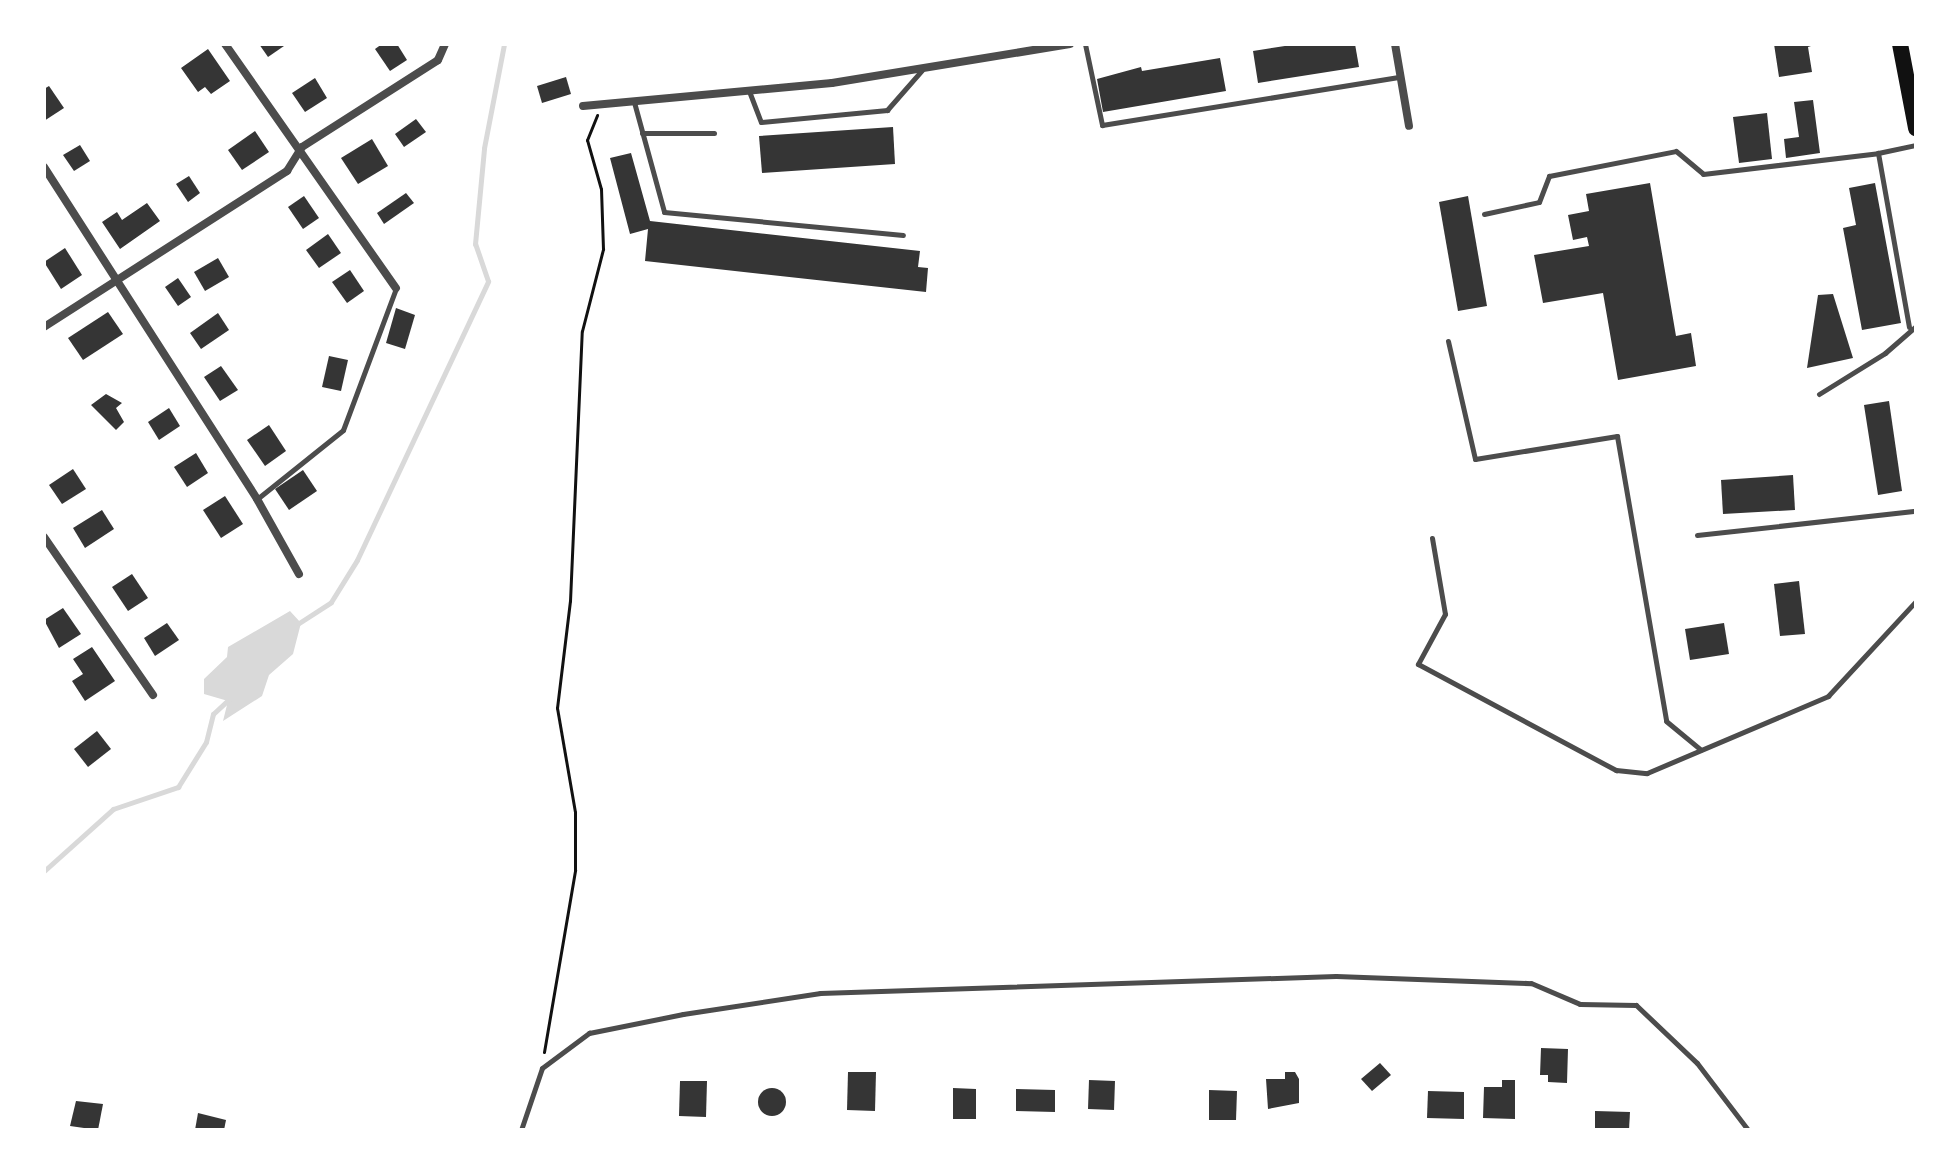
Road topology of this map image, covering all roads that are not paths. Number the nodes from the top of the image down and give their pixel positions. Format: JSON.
{"nodes":[{"id":1,"x":225,"y":44,"type":"edge"},
{"id":2,"x":445,"y":44,"type":"edge"},
{"id":3,"x":1070,"y":44,"type":"edge"},
{"id":4,"x":1085,"y":44,"type":"edge"},
{"id":5,"x":1395,"y":44,"type":"edge"},
{"id":6,"x":1900,"y":44,"type":"edge"},
{"id":7,"x":922,"y":69,"type":"junction"},
{"id":8,"x":1400,"y":77,"type":"junction"},
{"id":9,"x":749,"y":91,"type":"junction"},
{"id":10,"x":1916,"y":94,"type":"edge"},
{"id":11,"x":634,"y":101,"type":"junction"},
{"id":12,"x":583,"y":106,"type":"dead end"},
{"id":13,"x":1409,"y":126,"type":"dead end"},
{"id":14,"x":1916,"y":126,"type":"edge"},
{"id":15,"x":642,"y":133,"type":"junction"},
{"id":16,"x":714,"y":133,"type":"dead end"},
{"id":17,"x":1916,"y":145,"type":"edge"},
{"id":18,"x":302,"y":147,"type":"junction"},
{"id":19,"x":1878,"y":153,"type":"junction"},
{"id":20,"x":44,"y":167,"type":"edge"},
{"id":21,"x":1484,"y":214,"type":"dead end"},
{"id":22,"x":903,"y":235,"type":"dead end"},
{"id":23,"x":115,"y":282,"type":"junction"},
{"id":24,"x":396,"y":288,"type":"joint"},
{"id":25,"x":1913,"y":326,"type":"edge"},
{"id":26,"x":44,"y":327,"type":"edge"},
{"id":27,"x":1448,"y":341,"type":"dead end"},
{"id":28,"x":1819,"y":394,"type":"dead end"},
{"id":29,"x":257,"y":499,"type":"junction"},
{"id":30,"x":1916,"y":511,"type":"edge"},
{"id":31,"x":1697,"y":535,"type":"dead end"},
{"id":32,"x":44,"y":537,"type":"edge"},
{"id":33,"x":1432,"y":538,"type":"dead end"},
{"id":34,"x":299,"y":574,"type":"dead end"},
{"id":35,"x":1916,"y":601,"type":"edge"},
{"id":36,"x":153,"y":695,"type":"dead end"},
{"id":37,"x":1701,"y":750,"type":"junction"},
{"id":38,"x":521,"y":1130,"type":"edge"},
{"id":39,"x":1748,"y":1130,"type":"edge"}],
"edges":[{"from":1,"to":18,"type":"street"},
{"from":2,"to":18,"type":"street"},
{"from":3,"to":7,"type":"street"},
{"from":4,"to":8,"type":"lane"},
{"from":5,"to":8,"type":"street"},
{"from":6,"to":14,"type":"main road"},
{"from":7,"to":9,"type":"street"},
{"from":7,"to":9,"type":"lane"},
{"from":8,"to":13,"type":"street"},
{"from":9,"to":11,"type":"street"},
{"from":10,"to":14,"type":"lane"},
{"from":11,"to":12,"type":"street"},
{"from":11,"to":15,"type":"lane"},
{"from":15,"to":16,"type":"lane"},
{"from":15,"to":22,"type":"lane"},
{"from":17,"to":19,"type":"lane"},
{"from":18,"to":23,"type":"street"},
{"from":18,"to":24,"type":"street"},
{"from":19,"to":21,"type":"lane"},
{"from":19,"to":25,"type":"lane"},
{"from":20,"to":23,"type":"street"},
{"from":23,"to":26,"type":"street"},
{"from":23,"to":29,"type":"street"},
{"from":24,"to":29,"type":"lane"},
{"from":25,"to":28,"type":"lane"},
{"from":27,"to":37,"type":"lane"},
{"from":29,"to":34,"type":"street"},
{"from":30,"to":31,"type":"lane"},
{"from":32,"to":36,"type":"street"},
{"from":33,"to":37,"type":"lane"},
{"from":35,"to":37,"type":"lane"},
{"from":38,"to":39,"type":"lane"}]}
